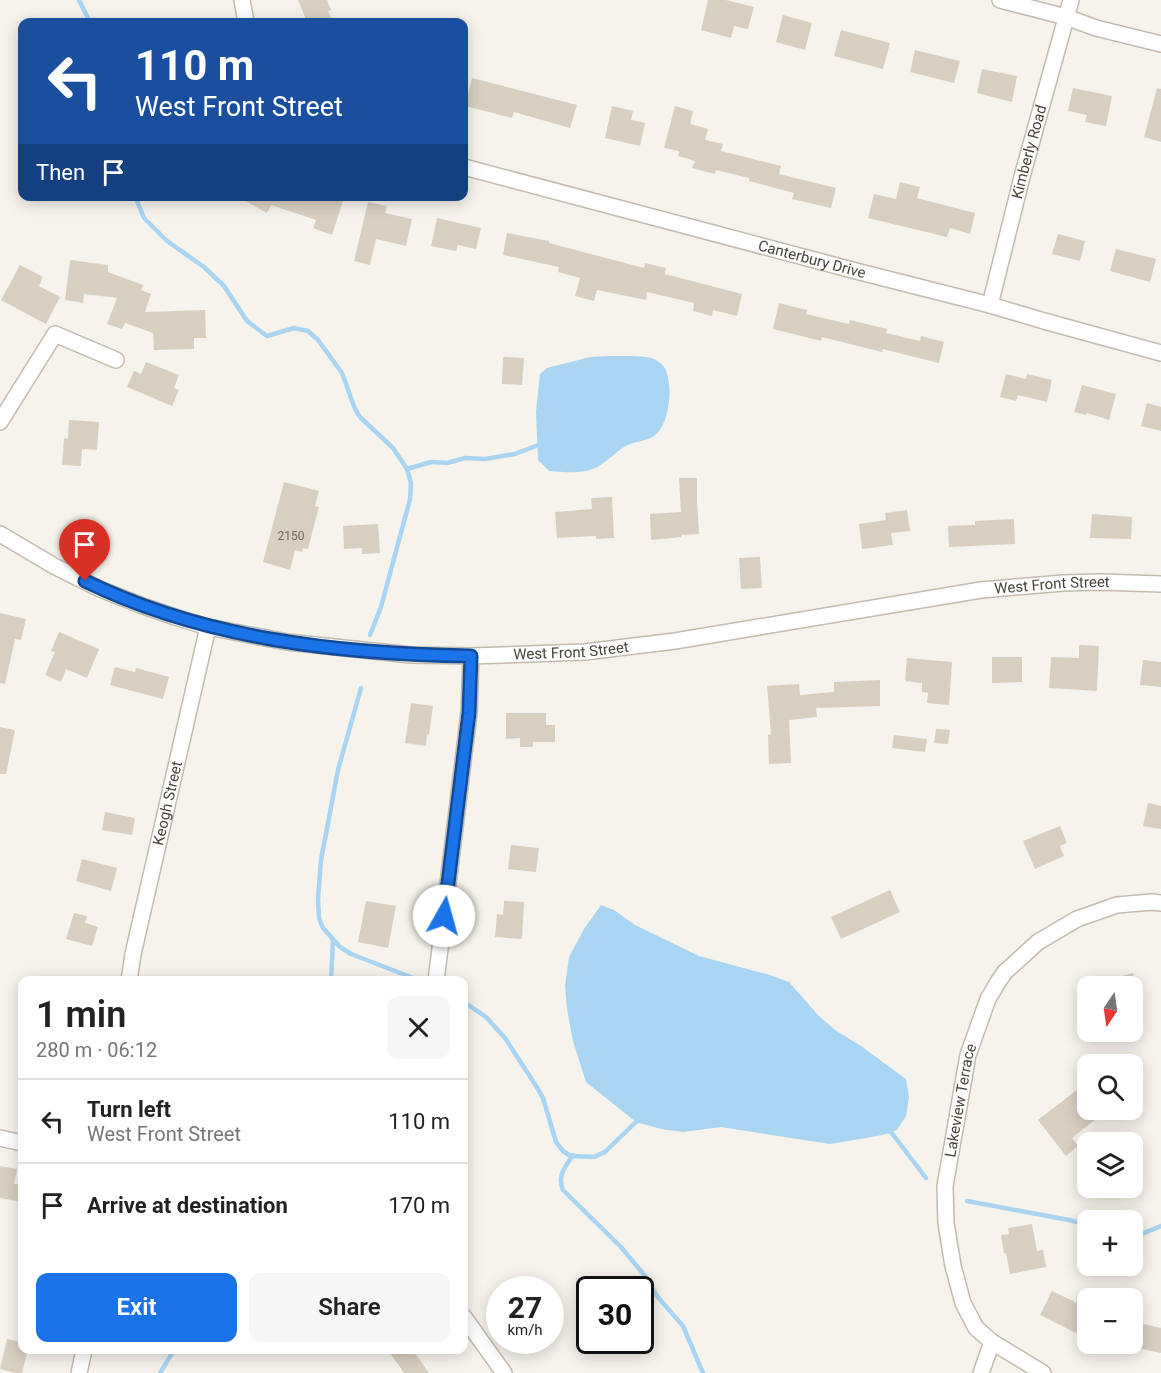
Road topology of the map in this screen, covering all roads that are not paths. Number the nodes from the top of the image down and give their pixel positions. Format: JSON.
{"nodes":[{"id":1,"x":242,"y":0,"type":"edge"},
{"id":2,"x":1000,"y":0,"type":"edge"},
{"id":3,"x":1071,"y":0,"type":"edge"},
{"id":4,"x":1066,"y":17,"type":"junction"},
{"id":5,"x":245,"y":18,"type":"edge"},
{"id":6,"x":1161,"y":44,"type":"edge"},
{"id":7,"x":468,"y":168,"type":"edge"},
{"id":8,"x":990,"y":305,"type":"junction"},
{"id":9,"x":1161,"y":353,"type":"edge"},
{"id":10,"x":116,"y":360,"type":"dead end"},
{"id":11,"x":0,"y":422,"type":"edge"},
{"id":12,"x":0,"y":534,"type":"edge"},
{"id":13,"x":1161,"y":584,"type":"edge"},
{"id":14,"x":208,"y":627,"type":"junction"},
{"id":15,"x":471,"y":656,"type":"junction"},
{"id":16,"x":1161,"y":903,"type":"edge"},
{"id":17,"x":130,"y":976,"type":"edge"},
{"id":18,"x":437,"y":976,"type":"edge"},
{"id":19,"x":0,"y":1138,"type":"edge"},
{"id":20,"x":18,"y":1142,"type":"edge"},
{"id":21,"x":468,"y":1323,"type":"edge"},
{"id":22,"x":992,"y":1342,"type":"junction"},
{"id":23,"x":83,"y":1354,"type":"edge"},
{"id":24,"x":78,"y":1373,"type":"edge"},
{"id":25,"x":504,"y":1373,"type":"edge"},
{"id":26,"x":981,"y":1373,"type":"edge"},
{"id":27,"x":1043,"y":1373,"type":"edge"}],
"edges":[{"from":1,"to":5,"type":"street"},
{"from":2,"to":4,"type":"street"},
{"from":3,"to":4,"type":"street","name":"Kimberly Road"},
{"from":4,"to":6,"type":"street"},
{"from":4,"to":8,"type":"street","name":"Kimberly Road"},
{"from":7,"to":8,"type":"street","name":"Canterbury Drive"},
{"from":8,"to":9,"type":"street","name":"Canterbury Drive"},
{"from":10,"to":11,"type":"street"},
{"from":12,"to":14,"type":"street","name":"West Front Street"},
{"from":13,"to":15,"type":"street","name":"West Front Street"},
{"from":14,"to":15,"type":"street","name":"West Front Street"},
{"from":14,"to":17,"type":"street","name":"Keogh Street"},
{"from":15,"to":18,"type":"street"},
{"from":16,"to":22,"type":"street","name":"Lakeview Terrace"},
{"from":19,"to":20,"type":"street"},
{"from":21,"to":25,"type":"street"},
{"from":22,"to":26,"type":"street"},
{"from":22,"to":27,"type":"street","name":"Lakeview Terrace"},
{"from":23,"to":24,"type":"street"}]}
